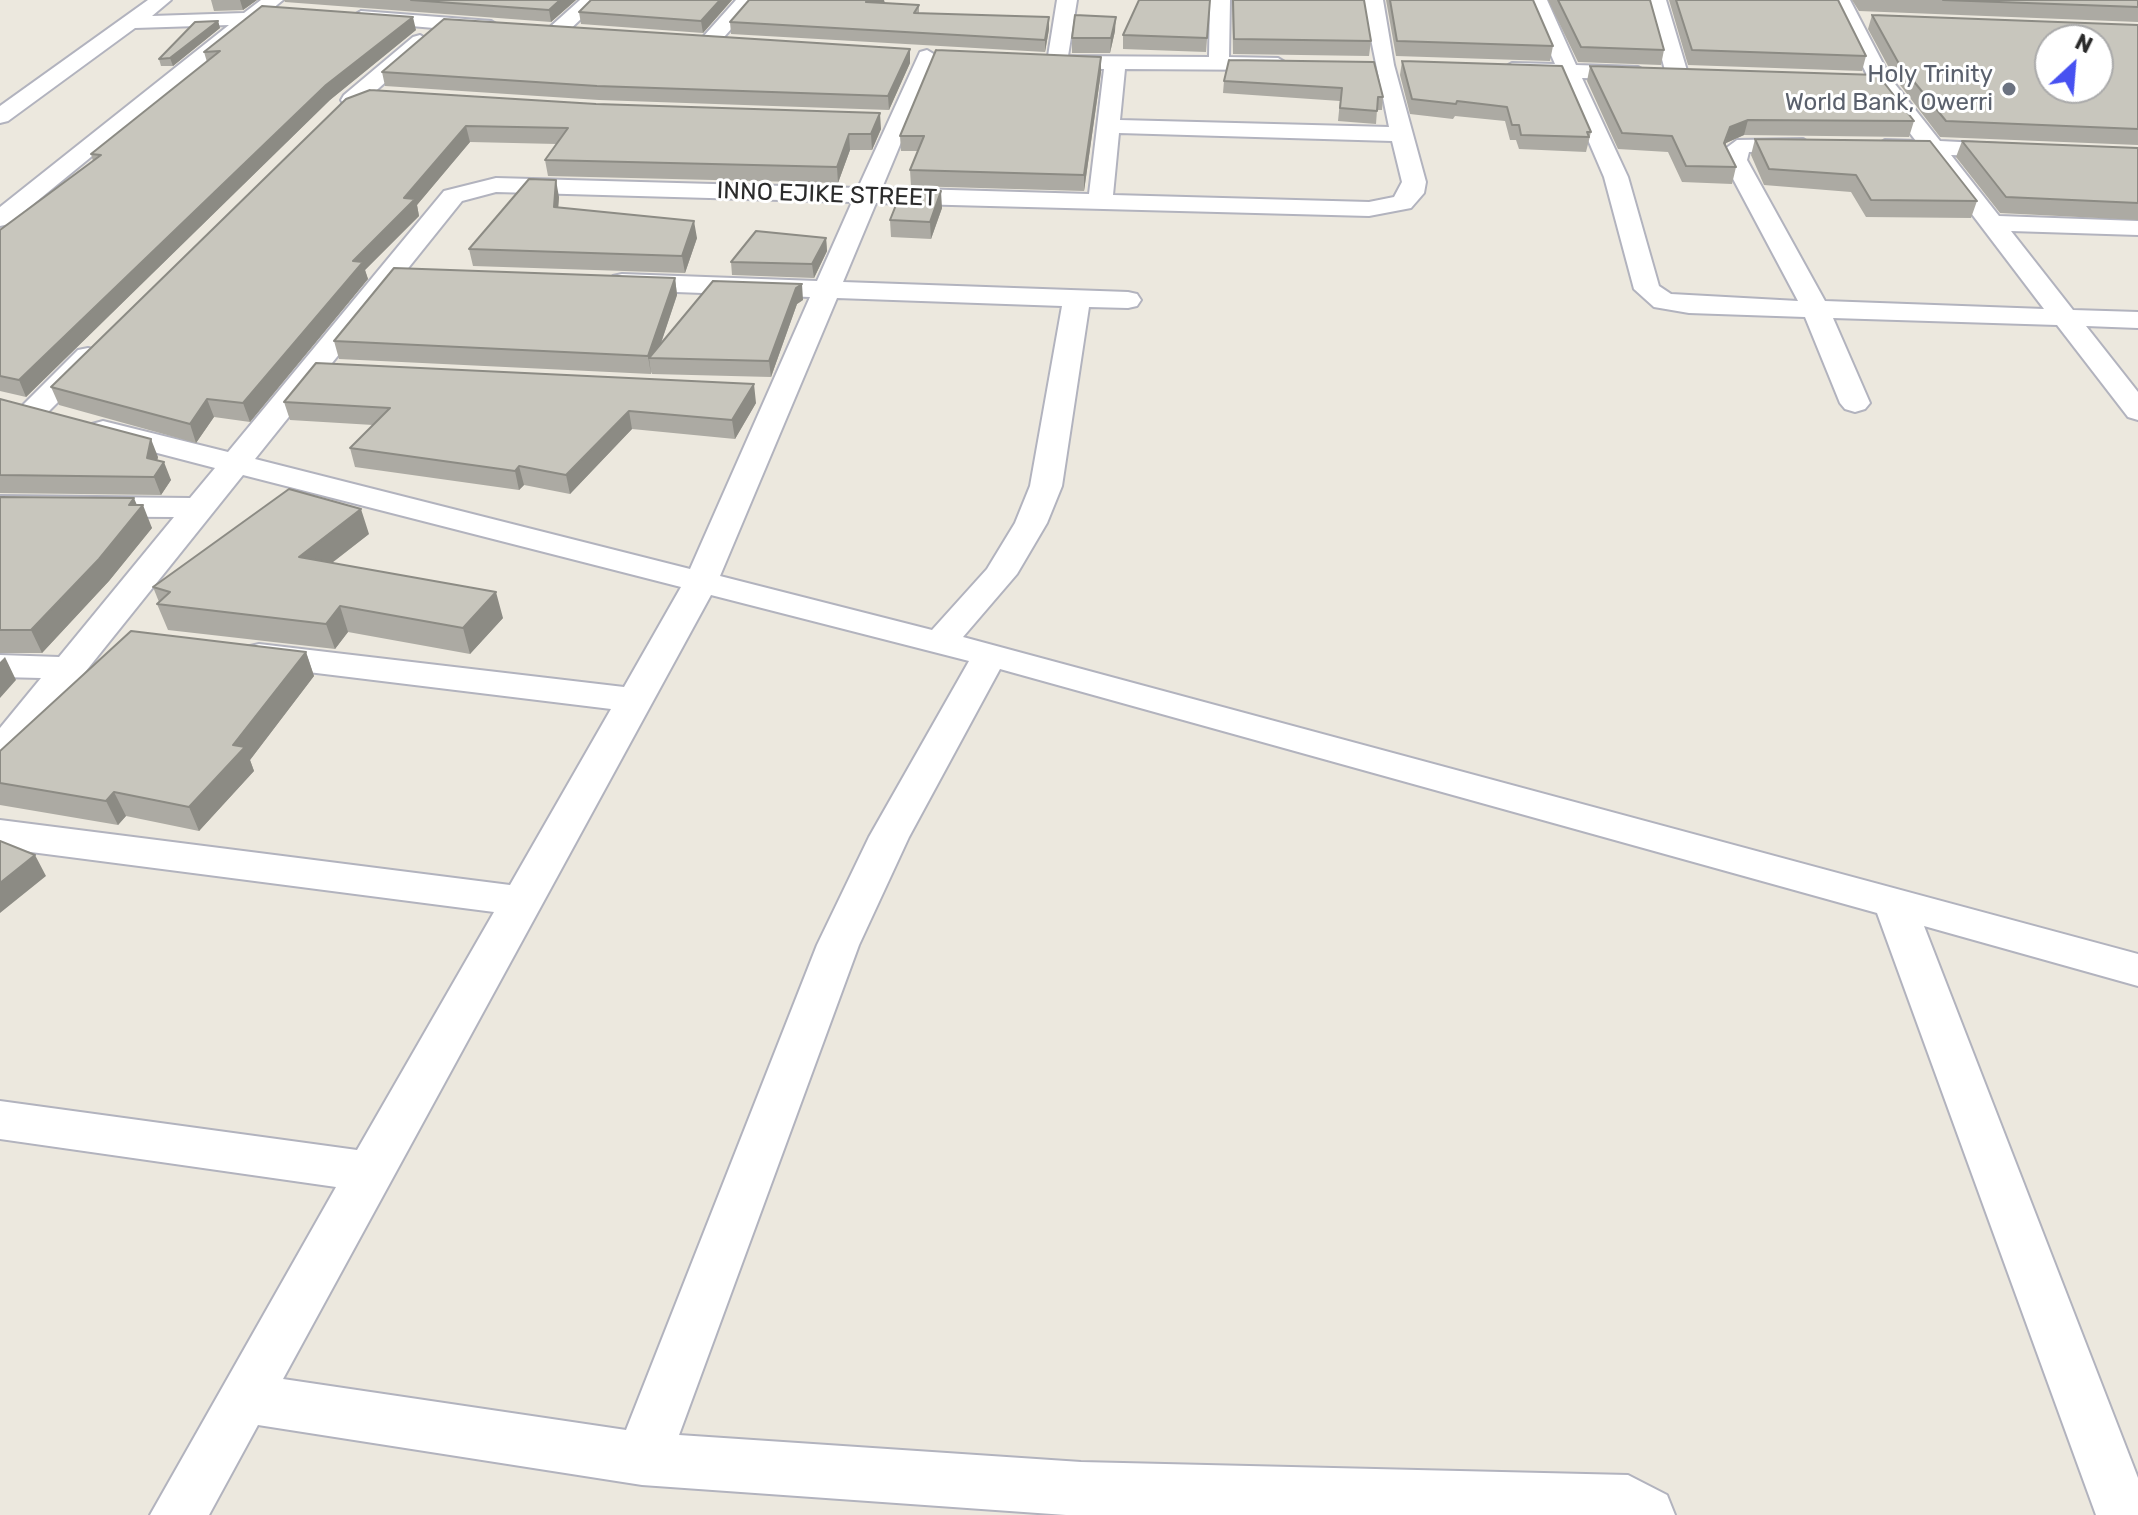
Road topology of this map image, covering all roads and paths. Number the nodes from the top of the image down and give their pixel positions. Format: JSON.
{"nodes":[{"id":1,"x":161,"y":0,"type":"edge"},
{"id":2,"x":431,"y":0,"type":"edge"},
{"id":3,"x":591,"y":0,"type":"edge"},
{"id":4,"x":747,"y":0,"type":"edge"},
{"id":5,"x":1067,"y":0,"type":"edge"},
{"id":6,"x":1220,"y":0,"type":"edge"},
{"id":7,"x":1373,"y":0,"type":"edge"},
{"id":8,"x":1537,"y":0,"type":"edge"},
{"id":9,"x":1656,"y":0,"type":"edge"},
{"id":10,"x":267,"y":10,"type":"edge"},
{"id":11,"x":1845,"y":10,"type":"edge"},
{"id":12,"x":345,"y":16,"type":"edge"},
{"id":13,"x":402,"y":20,"type":"junction"},
{"id":14,"x":1880,"y":21,"type":"edge"},
{"id":15,"x":132,"y":22,"type":"junction"},
{"id":16,"x":441,"y":23,"type":"junction"},
{"id":17,"x":514,"y":28,"type":"edge"},
{"id":18,"x":587,"y":34,"type":"edge"},
{"id":19,"x":740,"y":44,"type":"edge"},
{"id":20,"x":927,"y":56,"type":"dead end"},
{"id":21,"x":1028,"y":61,"type":"edge"},
{"id":22,"x":1057,"y":62,"type":"junction"},
{"id":23,"x":1115,"y":63,"type":"junction"},
{"id":24,"x":1219,"y":64,"type":"junction"},
{"id":25,"x":1294,"y":64,"type":"edge"},
{"id":26,"x":1492,"y":69,"type":"edge"},
{"id":27,"x":1568,"y":71,"type":"junction"},
{"id":28,"x":1849,"y":80,"type":"edge"},
{"id":29,"x":1881,"y":81,"type":"junction"},
{"id":30,"x":388,"y":95,"type":"edge"},
{"id":31,"x":352,"y":100,"type":"junction"},
{"id":32,"x":0,"y":116,"type":"edge"},
{"id":33,"x":329,"y":118,"type":"edge"},
{"id":34,"x":1108,"y":126,"type":"junction"},
{"id":35,"x":1402,"y":134,"type":"junction"},
{"id":36,"x":1824,"y":146,"type":"edge"},
{"id":37,"x":1856,"y":146,"type":"edge"},
{"id":38,"x":1935,"y":147,"type":"junction"},
{"id":39,"x":2029,"y":150,"type":"edge"},
{"id":40,"x":870,"y":197,"type":"junction"},
{"id":41,"x":1100,"y":202,"type":"junction"},
{"id":42,"x":3,"y":214,"type":"edge"},
{"id":43,"x":1994,"y":223,"type":"junction"},
{"id":44,"x":2138,"y":228,"type":"edge"},
{"id":45,"x":388,"y":274,"type":"junction"},
{"id":46,"x":419,"y":275,"type":"edge"},
{"id":47,"x":593,"y":281,"type":"edge"},
{"id":48,"x":829,"y":289,"type":"junction"},
{"id":49,"x":1077,"y":298,"type":"junction"},
{"id":50,"x":1128,"y":300,"type":"dead end"},
{"id":51,"x":1815,"y":308,"type":"junction"},
{"id":52,"x":2066,"y":317,"type":"junction"},
{"id":53,"x":2138,"y":320,"type":"edge"},
{"id":54,"x":110,"y":335,"type":"edge"},
{"id":55,"x":311,"y":369,"type":"junction"},
{"id":56,"x":342,"y":371,"type":"edge"},
{"id":57,"x":1855,"y":403,"type":"dead end"},
{"id":58,"x":17,"y":407,"type":"edge"},
{"id":59,"x":2138,"y":411,"type":"edge"},
{"id":60,"x":236,"y":466,"type":"junction"},
{"id":61,"x":0,"y":506,"type":"edge"},
{"id":62,"x":201,"y":508,"type":"junction"},
{"id":63,"x":702,"y":580,"type":"junction"},
{"id":64,"x":940,"y":642,"type":"junction"},
{"id":65,"x":224,"y":651,"type":"edge"},
{"id":66,"x":990,"y":655,"type":"junction"},
{"id":67,"x":0,"y":666,"type":"edge"},
{"id":68,"x":69,"y":668,"type":"junction"},
{"id":69,"x":635,"y":700,"type":"junction"},
{"id":70,"x":0,"y":753,"type":"edge"},
{"id":71,"x":0,"y":834,"type":"edge"},
{"id":72,"x":522,"y":901,"type":"junction"},
{"id":73,"x":1894,"y":903,"type":"junction"},
{"id":74,"x":2138,"y":970,"type":"edge"},
{"id":75,"x":0,"y":1120,"type":"edge"},
{"id":76,"x":371,"y":1172,"type":"junction"},
{"id":77,"x":244,"y":1398,"type":"junction"},
{"id":78,"x":642,"y":1459,"type":"junction"},
{"id":79,"x":178,"y":1515,"type":"edge"},
{"id":80,"x":1647,"y":1515,"type":"edge"},
{"id":81,"x":2124,"y":1515,"type":"edge"}],
"edges":[{"from":1,"to":15,"type":"street"},
{"from":2,"to":13,"type":"street"},
{"from":3,"to":18,"type":"street"},
{"from":4,"to":19,"type":"street"},
{"from":5,"to":22,"type":"street"},
{"from":6,"to":24,"type":"street"},
{"from":7,"to":35,"type":"street","name":"INNO EJIKE STREET"},
{"from":8,"to":27,"type":"street"},
{"from":9,"to":27,"type":"street"},
{"from":10,"to":15,"type":"street"},
{"from":10,"to":42,"type":"street"},
{"from":11,"to":14,"type":"street"},
{"from":11,"to":29,"type":"street"},
{"from":12,"to":13,"type":"street"},
{"from":13,"to":16,"type":"street"},
{"from":15,"to":32,"type":"street"},
{"from":16,"to":17,"type":"street"},
{"from":16,"to":31,"type":"street"},
{"from":20,"to":40,"type":"street"},
{"from":21,"to":22,"type":"street"},
{"from":22,"to":23,"type":"street"},
{"from":23,"to":24,"type":"street"},
{"from":23,"to":34,"type":"street"},
{"from":24,"to":25,"type":"street"},
{"from":26,"to":27,"type":"street"},
{"from":27,"to":51,"type":"street"},
{"from":28,"to":29,"type":"street"},
{"from":29,"to":38,"type":"street"},
{"from":30,"to":31,"type":"street"},
{"from":31,"to":33,"type":"street"},
{"from":34,"to":35,"type":"street"},
{"from":34,"to":41,"type":"street"},
{"from":35,"to":41,"type":"street","name":"INNO EJIKE STREET"},
{"from":36,"to":51,"type":"street"},
{"from":37,"to":38,"type":"street"},
{"from":38,"to":39,"type":"street"},
{"from":38,"to":43,"type":"street"},
{"from":40,"to":41,"type":"street","name":"INNO EJIKE STREET"},
{"from":40,"to":45,"type":"street","name":"INNO EJIKE STREET"},
{"from":40,"to":48,"type":"street"},
{"from":43,"to":44,"type":"street"},
{"from":43,"to":52,"type":"street"},
{"from":45,"to":46,"type":"street"},
{"from":45,"to":55,"type":"street","name":"INNO EJIKE STREET"},
{"from":47,"to":48,"type":"street"},
{"from":48,"to":49,"type":"street"},
{"from":48,"to":63,"type":"street"},
{"from":49,"to":50,"type":"street"},
{"from":49,"to":64,"type":"street"},
{"from":51,"to":52,"type":"street"},
{"from":51,"to":57,"type":"street"},
{"from":52,"to":53,"type":"street"},
{"from":52,"to":59,"type":"street"},
{"from":54,"to":58,"type":"street"},
{"from":55,"to":56,"type":"street"},
{"from":55,"to":60,"type":"street","name":"INNO EJIKE STREET"},
{"from":58,"to":60,"type":"street"},
{"from":60,"to":62,"type":"street","name":"INNO EJIKE STREET"},
{"from":60,"to":63,"type":"street"},
{"from":61,"to":62,"type":"street"},
{"from":62,"to":68,"type":"street","name":"INNO EJIKE STREET"},
{"from":63,"to":64,"type":"street"},
{"from":63,"to":69,"type":"street"},
{"from":64,"to":66,"type":"street"},
{"from":65,"to":69,"type":"street"},
{"from":66,"to":73,"type":"street"},
{"from":66,"to":78,"type":"street"},
{"from":67,"to":68,"type":"street"},
{"from":68,"to":70,"type":"street","name":"INNO EJIKE STREET"},
{"from":69,"to":72,"type":"street"},
{"from":71,"to":72,"type":"street"},
{"from":72,"to":76,"type":"street"},
{"from":73,"to":74,"type":"street"},
{"from":73,"to":81,"type":"street"},
{"from":75,"to":76,"type":"street"},
{"from":76,"to":77,"type":"street"},
{"from":77,"to":78,"type":"street"},
{"from":77,"to":79,"type":"street"},
{"from":78,"to":80,"type":"street"}]}
